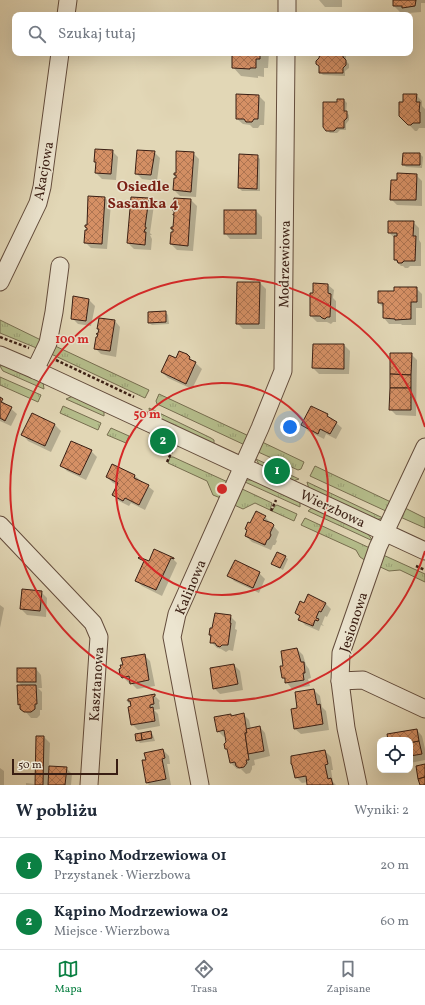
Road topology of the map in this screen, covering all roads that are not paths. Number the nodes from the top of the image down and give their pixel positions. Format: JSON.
{"nodes":[{"id":1,"x":68,"y":0,"type":"edge"},
{"id":2,"x":287,"y":0,"type":"edge"},
{"id":3,"x":66,"y":12,"type":"edge"},
{"id":4,"x":287,"y":12,"type":"edge"},
{"id":5,"x":60,"y":56,"type":"edge"},
{"id":6,"x":286,"y":56,"type":"edge"},
{"id":7,"x":60,"y":266,"type":"dead end"},
{"id":8,"x":0,"y":282,"type":"edge"},
{"id":9,"x":0,"y":355,"type":"edge"},
{"id":10,"x":35,"y":370,"type":"junction"},
{"id":11,"x":425,"y":447,"type":"edge"},
{"id":12,"x":243,"y":466,"type":"junction"},
{"id":13,"x":0,"y":525,"type":"edge"},
{"id":14,"x":385,"y":532,"type":"junction"},
{"id":15,"x":425,"y":551,"type":"edge"},
{"id":16,"x":340,"y":682,"type":"junction"},
{"id":17,"x":425,"y":710,"type":"edge"},
{"id":18,"x":89,"y":785,"type":"edge"},
{"id":19,"x":200,"y":785,"type":"edge"},
{"id":20,"x":358,"y":785,"type":"edge"}],
"edges":[{"from":1,"to":3,"type":"street"},
{"from":2,"to":4,"type":"street"},
{"from":5,"to":8,"type":"street","name":"Akacjowa"},
{"from":6,"to":12,"type":"street","name":"Modrzewiowa"},
{"from":7,"to":10,"type":"street"},
{"from":9,"to":10,"type":"street","name":"Wierzbowa"},
{"from":10,"to":12,"type":"street","name":"Wierzbowa"},
{"from":11,"to":14,"type":"street","name":"Jesionowa"},
{"from":12,"to":14,"type":"street","name":"Wierzbowa"},
{"from":12,"to":19,"type":"street","name":"Kalinowa"},
{"from":13,"to":18,"type":"street","name":"Kasztanowa"},
{"from":14,"to":15,"type":"street","name":"Wierzbowa"},
{"from":14,"to":16,"type":"street","name":"Jesionowa"},
{"from":16,"to":17,"type":"street"},
{"from":16,"to":20,"type":"street","name":"Jesionowa"}]}
